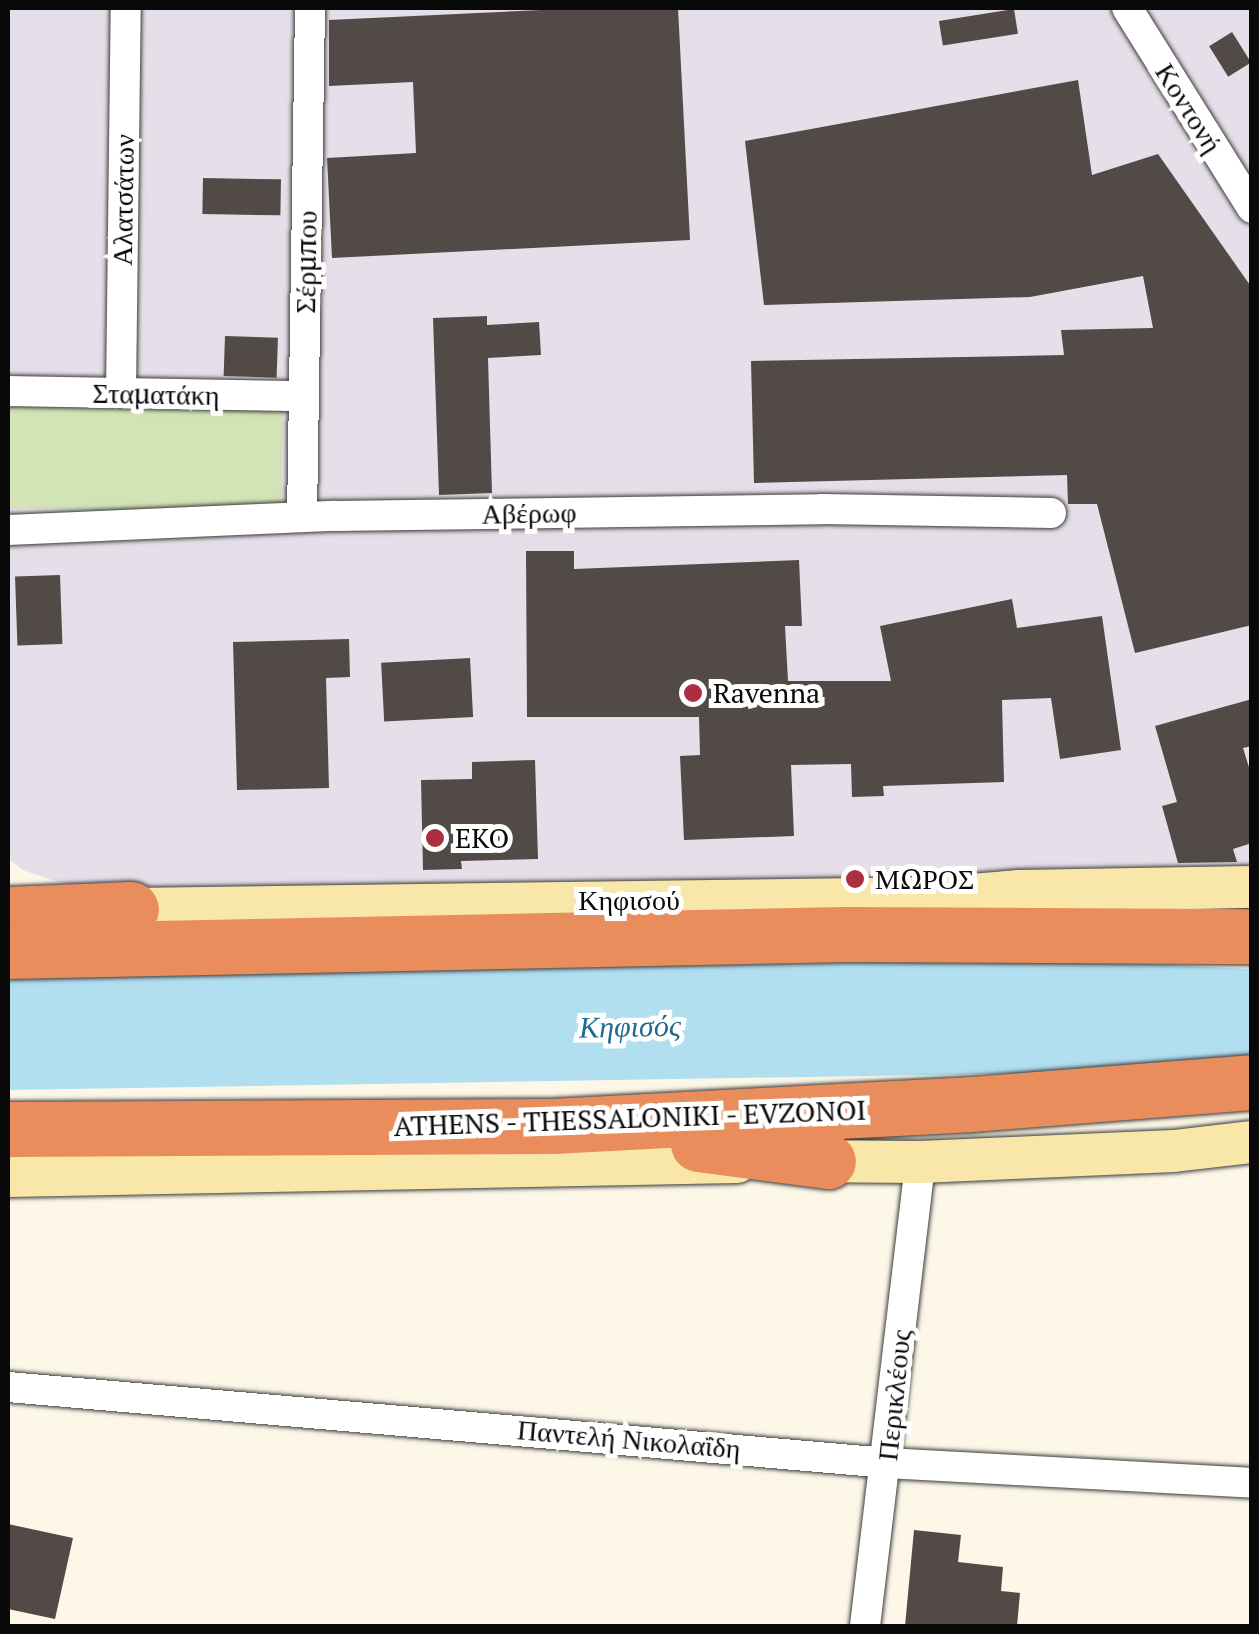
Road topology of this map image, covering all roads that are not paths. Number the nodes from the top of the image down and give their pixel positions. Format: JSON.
{"nodes":[{"id":1,"x":126,"y":8,"type":"edge"},
{"id":2,"x":310,"y":8,"type":"edge"},
{"id":3,"x":1127,"y":8,"type":"edge"},
{"id":4,"x":1252,"y":208,"type":"edge"},
{"id":5,"x":8,"y":391,"type":"edge"},
{"id":6,"x":121,"y":393,"type":"junction"},
{"id":7,"x":304,"y":396,"type":"junction"},
{"id":8,"x":1052,"y":513,"type":"dead end"},
{"id":9,"x":302,"y":516,"type":"junction"},
{"id":10,"x":8,"y":530,"type":"edge"},
{"id":11,"x":1252,"y":887,"type":"edge"},
{"id":12,"x":11,"y":894,"type":"edge"},
{"id":13,"x":935,"y":898,"type":"junction"},
{"id":14,"x":132,"y":909,"type":"joint"},
{"id":15,"x":1252,"y":927,"type":"edge"},
{"id":16,"x":1252,"y":936,"type":"edge"},
{"id":17,"x":8,"y":951,"type":"edge"},
{"id":18,"x":1252,"y":1082,"type":"edge"},
{"id":19,"x":552,"y":1126,"type":"junction"},
{"id":20,"x":8,"y":1129,"type":"edge"},
{"id":21,"x":1252,"y":1142,"type":"edge"},
{"id":22,"x":828,"y":1161,"type":"junction"},
{"id":23,"x":920,"y":1162,"type":"junction"},
{"id":24,"x":8,"y":1176,"type":"edge"},
{"id":25,"x":8,"y":1387,"type":"edge"},
{"id":26,"x":887,"y":1463,"type":"junction"},
{"id":27,"x":1252,"y":1483,"type":"edge"},
{"id":28,"x":865,"y":1626,"type":"edge"}],
"edges":[{"from":1,"to":6,"type":"street","name":"Αλατσάτων"},
{"from":2,"to":7,"type":"street","name":"Σέρμπου"},
{"from":3,"to":4,"type":"street","name":"Κοντονή"},
{"from":5,"to":6,"type":"street","name":"Σταματάκη"},
{"from":6,"to":7,"type":"street","name":"Σταματάκη"},
{"from":7,"to":9,"type":"street","name":"Σέρμπου"},
{"from":8,"to":9,"type":"street","name":"Αβέρωφ"},
{"from":9,"to":10,"type":"street","name":"Αβέρωφ"},
{"from":11,"to":13,"type":"main road","name":"Κηφισού"},
{"from":12,"to":14,"type":"highway"},
{"from":13,"to":14,"type":"main road","name":"Κηφισού"},
{"from":13,"to":15,"type":"highway"},
{"from":16,"to":17,"type":"highway"},
{"from":18,"to":19,"type":"highway","name":"ATHENS - THESSALONIKI - EVZONOI"},
{"from":19,"to":20,"type":"highway","name":"ATHENS - THESSALONIKI - EVZONOI"},
{"from":19,"to":22,"type":"highway"},
{"from":21,"to":23,"type":"main road"},
{"from":22,"to":23,"type":"main road"},
{"from":22,"to":24,"type":"main road"},
{"from":23,"to":26,"type":"street","name":"Περικλέους"},
{"from":25,"to":26,"type":"street","name":"Παντελή Νικολαΐδη"},
{"from":26,"to":27,"type":"street","name":"Παντελή Νικολαΐδη"},
{"from":26,"to":28,"type":"street","name":"Περικλέους"}]}
